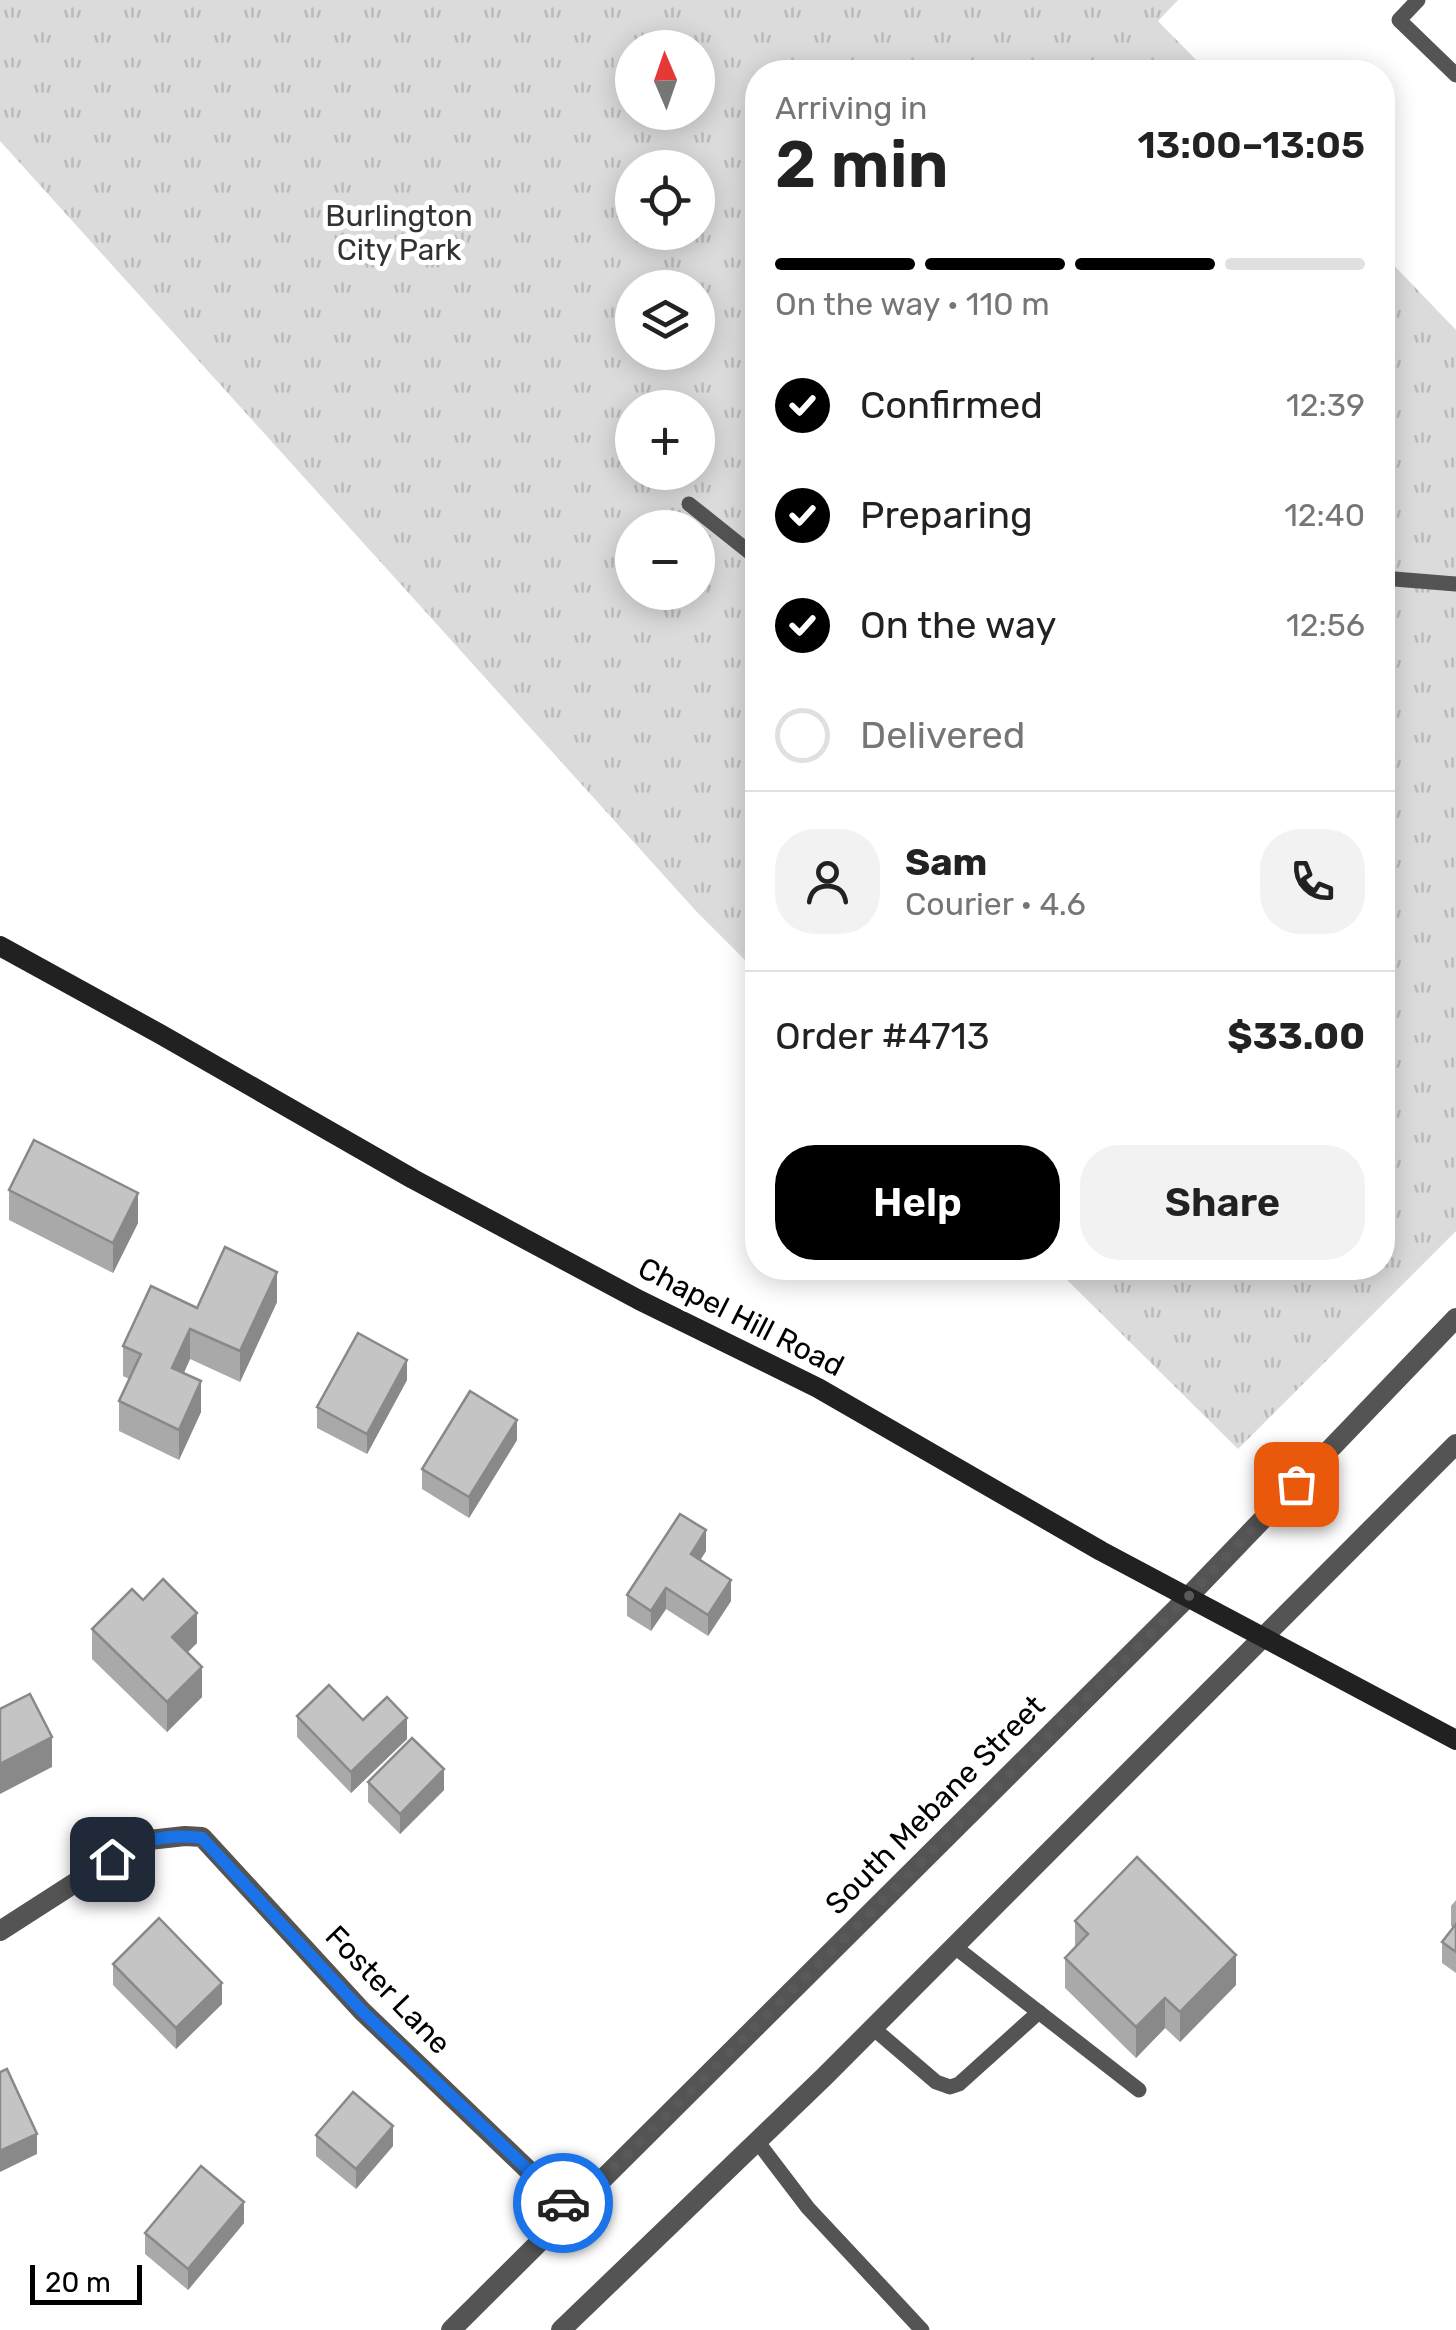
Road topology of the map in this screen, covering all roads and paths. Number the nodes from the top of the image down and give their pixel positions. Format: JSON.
{"nodes":[{"id":1,"x":1418,"y":0,"type":"edge"},
{"id":2,"x":1456,"y":75,"type":"edge"},
{"id":3,"x":689,"y":504,"type":"dead end"},
{"id":4,"x":745,"y":549,"type":"edge"},
{"id":5,"x":1395,"y":579,"type":"edge"},
{"id":6,"x":1456,"y":584,"type":"edge"},
{"id":7,"x":0,"y":946,"type":"edge"},
{"id":8,"x":1456,"y":1318,"type":"edge"},
{"id":9,"x":1456,"y":1444,"type":"edge"},
{"id":10,"x":1189,"y":1596,"type":"junction"},
{"id":11,"x":1264,"y":1640,"type":"junction"},
{"id":12,"x":1456,"y":1740,"type":"edge"},
{"id":13,"x":0,"y":1931,"type":"edge"},
{"id":14,"x":955,"y":1947,"type":"junction"},
{"id":15,"x":1039,"y":2012,"type":"junction"},
{"id":16,"x":873,"y":2028,"type":"junction"},
{"id":17,"x":1139,"y":2090,"type":"dead end"},
{"id":18,"x":757,"y":2140,"type":"junction"},
{"id":19,"x":571,"y":2210,"type":"junction"},
{"id":20,"x":451,"y":2330,"type":"edge"},
{"id":21,"x":561,"y":2330,"type":"edge"},
{"id":22,"x":922,"y":2330,"type":"edge"}],
"edges":[{"from":1,"to":2,"type":"lane"},
{"from":3,"to":4,"type":"lane"},
{"from":5,"to":6,"type":"lane"},
{"from":7,"to":10,"type":"main road","name":"Chapel Hill Road"},
{"from":8,"to":10,"type":"street","name":"South Mebane Street"},
{"from":9,"to":11,"type":"street"},
{"from":10,"to":11,"type":"main road","name":"Chapel Hill Road"},
{"from":10,"to":19,"type":"street","name":"South Mebane Street"},
{"from":11,"to":12,"type":"main road","name":"Chapel Hill Road"},
{"from":11,"to":14,"type":"street"},
{"from":13,"to":19,"type":"street","name":"Foster Lane"},
{"from":14,"to":15,"type":"lane"},
{"from":14,"to":16,"type":"street"},
{"from":15,"to":16,"type":"lane"},
{"from":15,"to":17,"type":"lane"},
{"from":16,"to":18,"type":"street"},
{"from":18,"to":21,"type":"street"},
{"from":18,"to":22,"type":"lane"},
{"from":19,"to":20,"type":"street","name":"South Mebane Street"}]}
